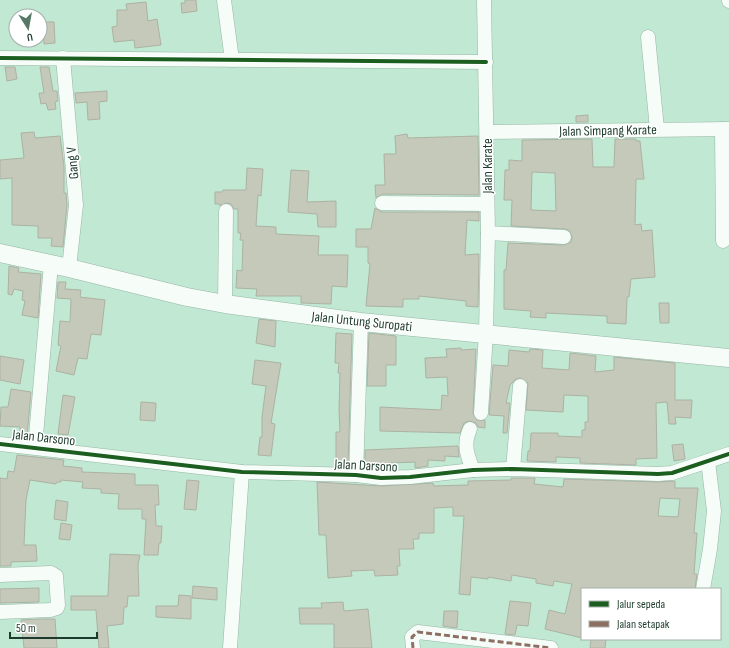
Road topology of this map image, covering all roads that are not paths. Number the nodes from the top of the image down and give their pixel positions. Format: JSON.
{"nodes":[{"id":1,"x":224,"y":0,"type":"edge"},
{"id":2,"x":484,"y":0,"type":"edge"},
{"id":3,"x":648,"y":37,"type":"dead end"},
{"id":4,"x":0,"y":58,"type":"edge"},
{"id":5,"x":63,"y":58,"type":"junction"},
{"id":6,"x":232,"y":60,"type":"junction"},
{"id":7,"x":486,"y":62,"type":"junction"},
{"id":8,"x":657,"y":129,"type":"junction"},
{"id":9,"x":726,"y":129,"type":"edge"},
{"id":10,"x":487,"y":132,"type":"junction"},
{"id":11,"x":382,"y":203,"type":"dead end"},
{"id":12,"x":488,"y":204,"type":"junction"},
{"id":13,"x":226,"y":211,"type":"dead end"},
{"id":14,"x":488,"y":233,"type":"junction"},
{"id":15,"x":564,"y":237,"type":"dead end"},
{"id":16,"x":723,"y":241,"type":"dead end"},
{"id":17,"x":0,"y":253,"type":"edge"},
{"id":18,"x":51,"y":264,"type":"junction"},
{"id":19,"x":69,"y":268,"type":"junction"},
{"id":20,"x":224,"y":304,"type":"junction"},
{"id":21,"x":361,"y":322,"type":"junction"},
{"id":22,"x":486,"y":333,"type":"junction"},
{"id":23,"x":729,"y":358,"type":"edge"},
{"id":24,"x":520,"y":386,"type":"dead end"},
{"id":25,"x":482,"y":414,"type":"dead end"},
{"id":26,"x":470,"y":429,"type":"dead end"},
{"id":27,"x":0,"y":444,"type":"edge"},
{"id":28,"x":35,"y":447,"type":"junction"},
{"id":29,"x":729,"y":454,"type":"edge"},
{"id":30,"x":708,"y":461,"type":"junction"},
{"id":31,"x":513,"y":469,"type":"junction"},
{"id":32,"x":472,"y":470,"type":"junction"},
{"id":33,"x":242,"y":472,"type":"junction"},
{"id":34,"x":356,"y":475,"type":"junction"},
{"id":35,"x":0,"y":576,"type":"edge"},
{"id":36,"x":703,"y":588,"type":"edge"},
{"id":37,"x":0,"y":612,"type":"edge"},
{"id":38,"x":230,"y":648,"type":"edge"},
{"id":39,"x":412,"y":648,"type":"edge"},
{"id":40,"x":551,"y":648,"type":"edge"}],
"edges":[{"from":1,"to":6,"type":"street"},
{"from":2,"to":7,"type":"street","name":"Jalan Karate"},
{"from":3,"to":8,"type":"street"},
{"from":4,"to":5,"type":"street"},
{"from":5,"to":6,"type":"street"},
{"from":5,"to":19,"type":"street","name":"Gang V"},
{"from":6,"to":7,"type":"street"},
{"from":7,"to":10,"type":"street","name":"Jalan Karate"},
{"from":8,"to":9,"type":"street","name":"Jalan Simpang Karate"},
{"from":8,"to":10,"type":"street","name":"Jalan Simpang Karate"},
{"from":9,"to":16,"type":"street"},
{"from":10,"to":12,"type":"street","name":"Jalan Karate"},
{"from":11,"to":12,"type":"street"},
{"from":12,"to":14,"type":"street","name":"Jalan Karate"},
{"from":13,"to":20,"type":"street"},
{"from":14,"to":15,"type":"street"},
{"from":14,"to":22,"type":"street","name":"Jalan Karate"},
{"from":17,"to":18,"type":"main road","name":"Jalan Untung Suropati"},
{"from":18,"to":19,"type":"main road","name":"Jalan Untung Suropati"},
{"from":18,"to":28,"type":"street"},
{"from":19,"to":20,"type":"main road","name":"Jalan Untung Suropati"},
{"from":20,"to":21,"type":"main road","name":"Jalan Untung Suropati"},
{"from":21,"to":22,"type":"main road","name":"Jalan Untung Suropati"},
{"from":21,"to":34,"type":"street"},
{"from":22,"to":23,"type":"main road","name":"Jalan Untung Suropati"},
{"from":22,"to":25,"type":"street","name":"Jalan Karate"},
{"from":24,"to":31,"type":"street"},
{"from":26,"to":32,"type":"street"},
{"from":27,"to":28,"type":"street","name":"Jalan Darsono"},
{"from":28,"to":33,"type":"street","name":"Jalan Darsono"},
{"from":29,"to":30,"type":"street","name":"Jalan Darsono"},
{"from":30,"to":31,"type":"street","name":"Jalan Darsono"},
{"from":30,"to":36,"type":"street"},
{"from":31,"to":32,"type":"street","name":"Jalan Darsono"},
{"from":32,"to":34,"type":"street","name":"Jalan Darsono"},
{"from":33,"to":34,"type":"street","name":"Jalan Darsono"},
{"from":33,"to":38,"type":"street"},
{"from":35,"to":37,"type":"street"},
{"from":39,"to":40,"type":"street"}]}
